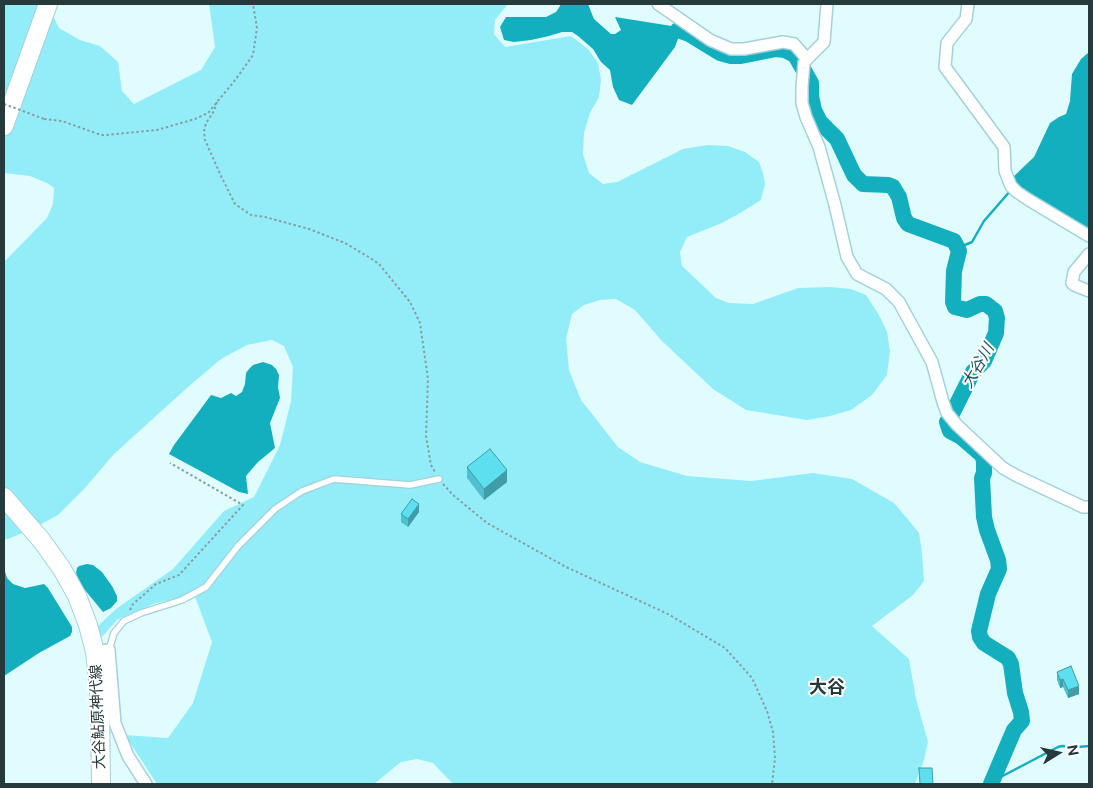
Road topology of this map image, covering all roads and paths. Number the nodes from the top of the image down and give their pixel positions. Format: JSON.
{"nodes":[{"id":1,"x":48,"y":4,"type":"edge"},
{"id":2,"x":253,"y":4,"type":"edge"},
{"id":3,"x":658,"y":4,"type":"edge"},
{"id":4,"x":827,"y":4,"type":"edge"},
{"id":5,"x":968,"y":4,"type":"edge"},
{"id":6,"x":807,"y":59,"type":"junction"},
{"id":7,"x":217,"y":102,"type":"junction"},
{"id":8,"x":4,"y":104,"type":"edge"},
{"id":9,"x":4,"y":126,"type":"edge"},
{"id":10,"x":1089,"y":236,"type":"edge"},
{"id":11,"x":1089,"y":254,"type":"edge"},
{"id":12,"x":1089,"y":291,"type":"edge"},
{"id":13,"x":170,"y":462,"type":"dead end"},
{"id":14,"x":439,"y":479,"type":"junction"},
{"id":15,"x":4,"y":497,"type":"edge"},
{"id":16,"x":1089,"y":508,"type":"edge"},
{"id":17,"x":124,"y":621,"type":"junction"},
{"id":18,"x":102,"y":651,"type":"junction"},
{"id":19,"x":100,"y":784,"type":"edge"},
{"id":20,"x":146,"y":784,"type":"edge"},
{"id":21,"x":772,"y":784,"type":"edge"}],
"edges":[{"from":1,"to":9,"type":"main road"},
{"from":2,"to":7,"type":"path"},
{"from":3,"to":6,"type":"street"},
{"from":4,"to":6,"type":"street"},
{"from":5,"to":10,"type":"street"},
{"from":6,"to":16,"type":"street"},
{"from":7,"to":8,"type":"path","bridge":true},
{"from":7,"to":14,"type":"path"},
{"from":11,"to":12,"type":"street"},
{"from":13,"to":17,"type":"path"},
{"from":14,"to":17,"type":"lane"},
{"from":14,"to":21,"type":"path"},
{"from":15,"to":18,"type":"main road","name":"大谷鮎原神代線"},
{"from":17,"to":18,"type":"lane"},
{"from":18,"to":19,"type":"main road","name":"大谷鮎原神代線"},
{"from":18,"to":20,"type":"street"}]}
